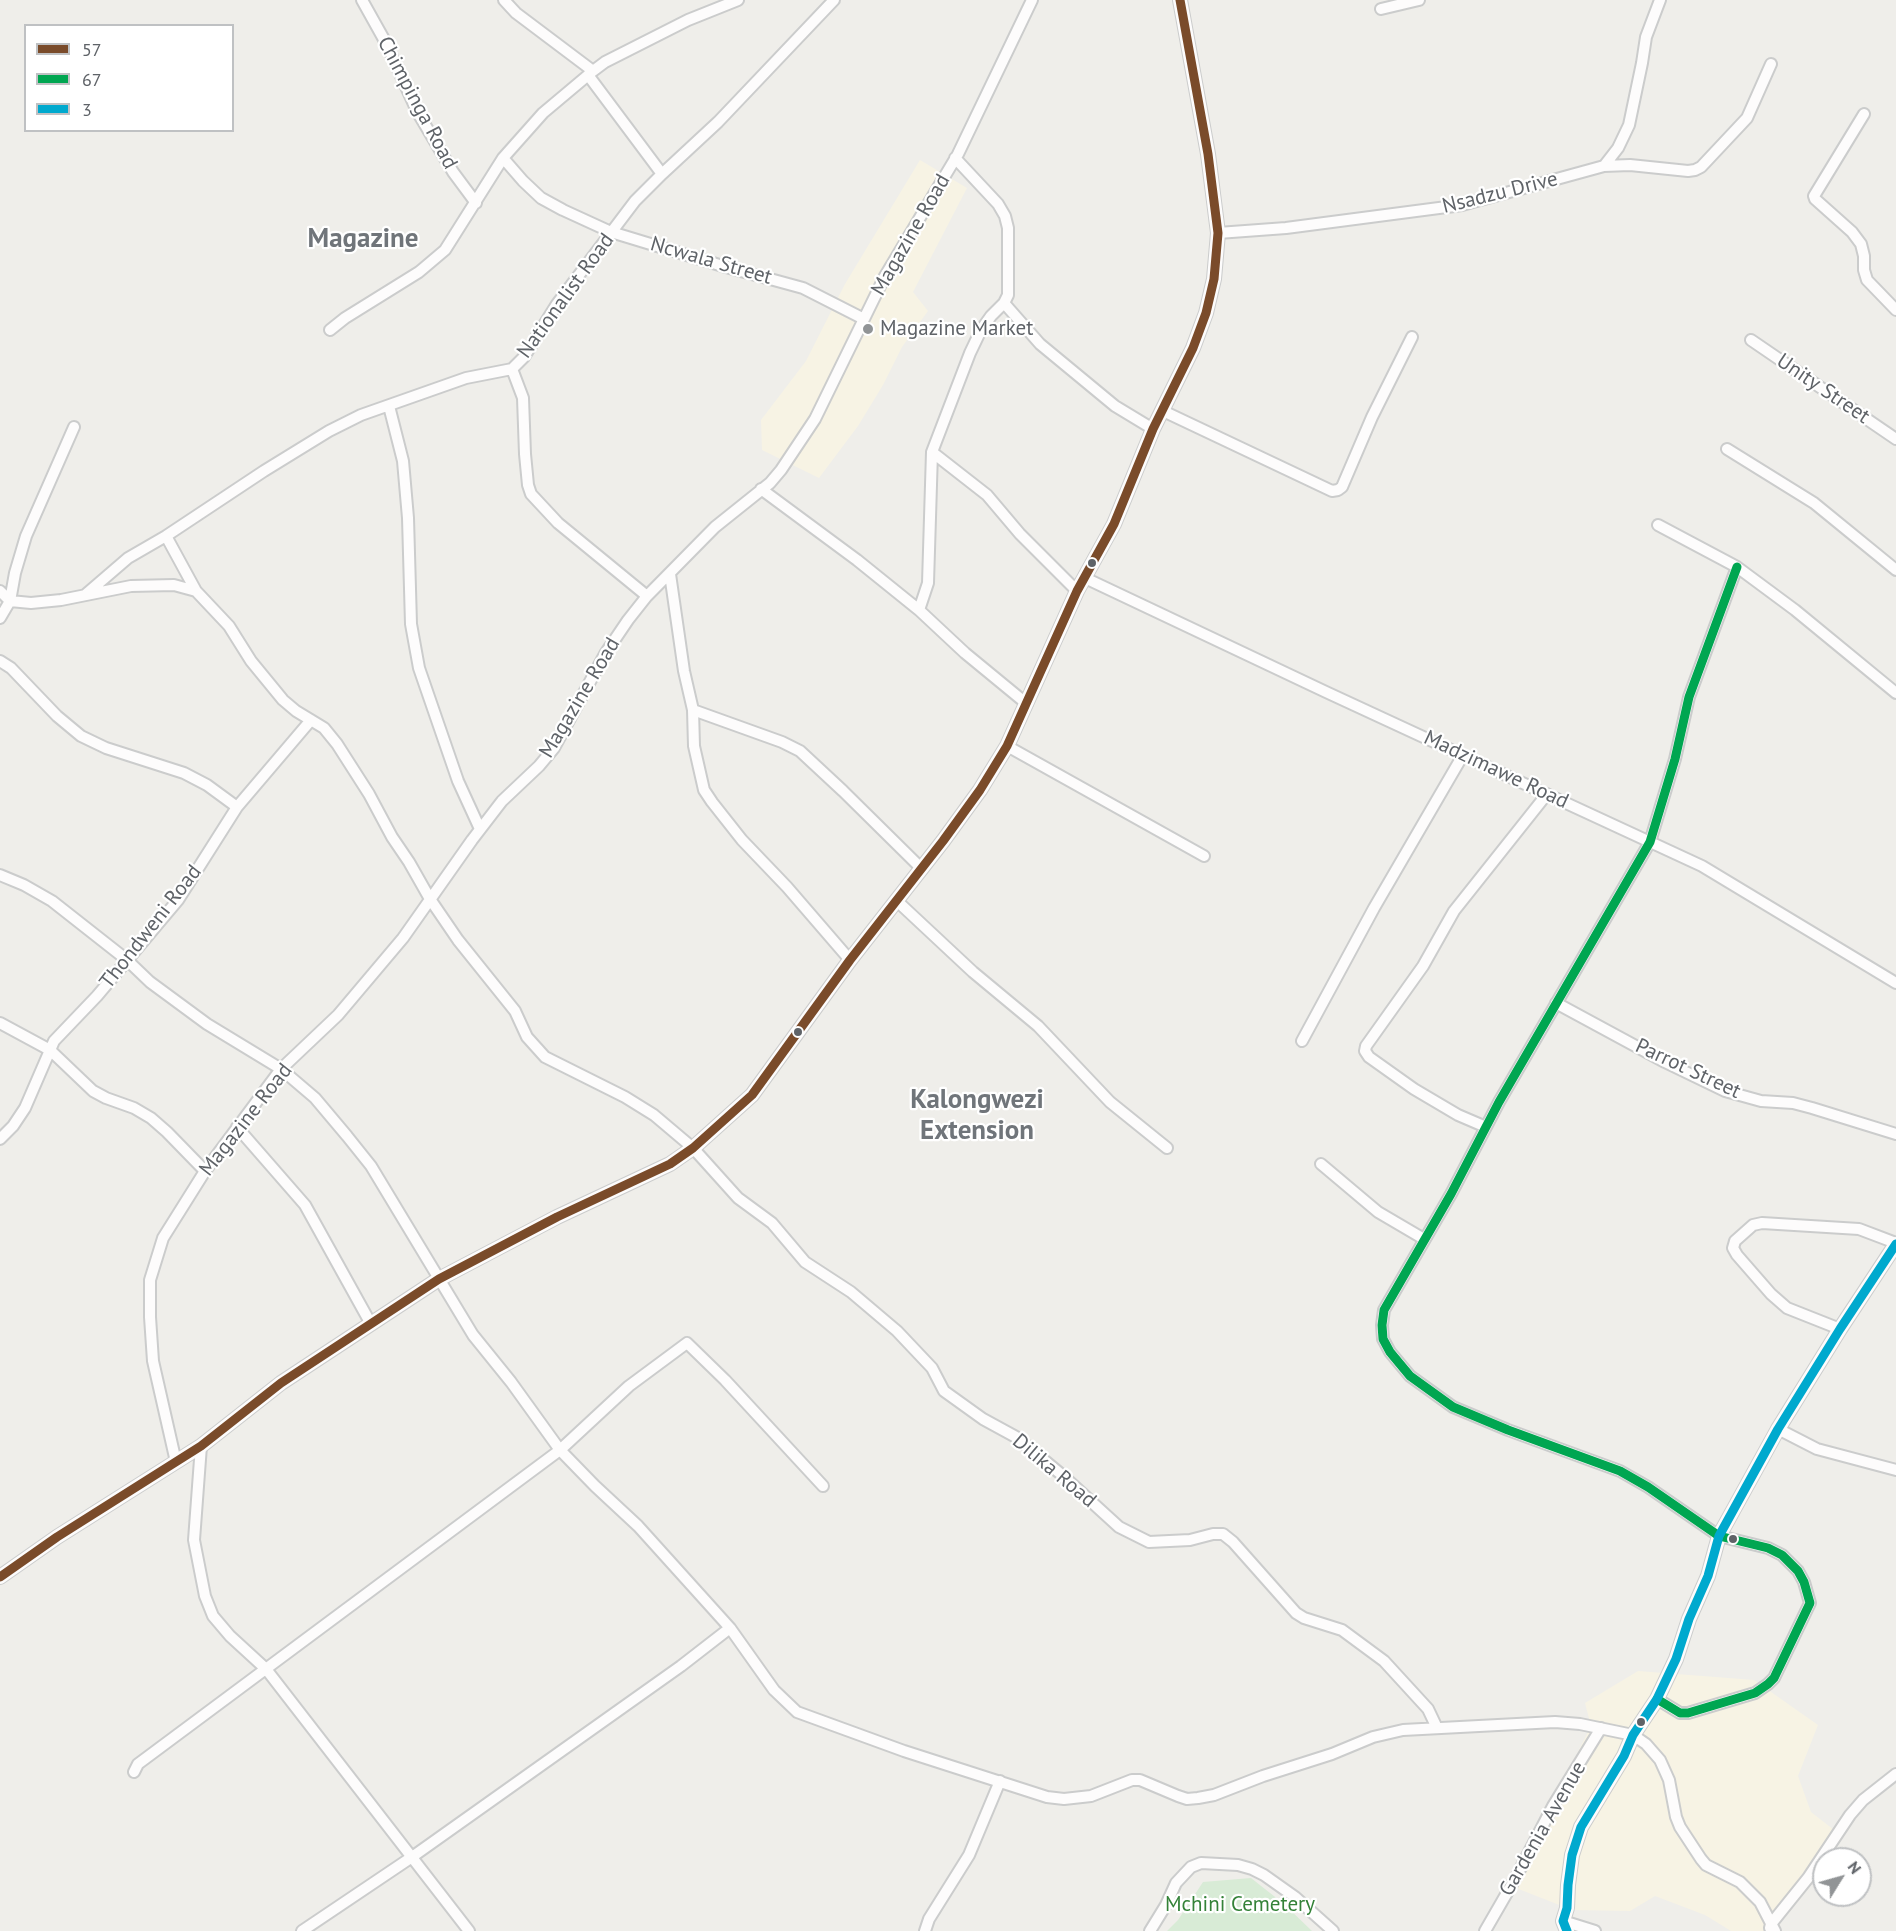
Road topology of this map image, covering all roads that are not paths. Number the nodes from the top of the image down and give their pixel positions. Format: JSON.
{"nodes":[{"id":1,"x":362,"y":0,"type":"edge"},
{"id":2,"x":504,"y":0,"type":"edge"},
{"id":3,"x":738,"y":0,"type":"edge"},
{"id":4,"x":834,"y":0,"type":"edge"},
{"id":5,"x":1032,"y":0,"type":"edge"},
{"id":6,"x":1180,"y":0,"type":"edge"},
{"id":7,"x":1419,"y":0,"type":"edge"},
{"id":8,"x":1660,"y":0,"type":"edge"},
{"id":9,"x":1381,"y":9,"type":"dead end"},
{"id":10,"x":1771,"y":64,"type":"dead end"},
{"id":11,"x":590,"y":73,"type":"junction"},
{"id":12,"x":1864,"y":114,"type":"dead end"},
{"id":13,"x":503,"y":158,"type":"junction"},
{"id":14,"x":955,"y":159,"type":"junction"},
{"id":15,"x":1604,"y":166,"type":"junction"},
{"id":16,"x":662,"y":174,"type":"junction"},
{"id":17,"x":476,"y":203,"type":"junction"},
{"id":18,"x":611,"y":232,"type":"junction"},
{"id":19,"x":1218,"y":233,"type":"junction"},
{"id":20,"x":1004,"y":303,"type":"junction"},
{"id":21,"x":1896,"y":310,"type":"edge"},
{"id":22,"x":864,"y":319,"type":"junction"},
{"id":23,"x":330,"y":330,"type":"dead end"},
{"id":24,"x":1412,"y":337,"type":"dead end"},
{"id":25,"x":1751,"y":340,"type":"dead end"},
{"id":26,"x":512,"y":369,"type":"junction"},
{"id":27,"x":389,"y":406,"type":"junction"},
{"id":28,"x":1163,"y":411,"type":"junction"},
{"id":29,"x":74,"y":427,"type":"dead end"},
{"id":30,"x":1154,"y":429,"type":"junction"},
{"id":31,"x":1896,"y":439,"type":"edge"},
{"id":32,"x":1727,"y":449,"type":"dead end"},
{"id":33,"x":932,"y":452,"type":"junction"},
{"id":34,"x":761,"y":489,"type":"junction"},
{"id":35,"x":1658,"y":525,"type":"dead end"},
{"id":36,"x":166,"y":536,"type":"junction"},
{"id":37,"x":1737,"y":567,"type":"junction"},
{"id":38,"x":1896,"y":570,"type":"edge"},
{"id":39,"x":670,"y":574,"type":"junction"},
{"id":40,"x":1085,"y":578,"type":"junction"},
{"id":41,"x":0,"y":591,"type":"edge"},
{"id":42,"x":196,"y":591,"type":"junction"},
{"id":43,"x":1077,"y":591,"type":"junction"},
{"id":44,"x":85,"y":596,"type":"junction"},
{"id":45,"x":647,"y":596,"type":"junction"},
{"id":46,"x":10,"y":601,"type":"junction"},
{"id":47,"x":919,"y":610,"type":"junction"},
{"id":48,"x":0,"y":618,"type":"edge"},
{"id":49,"x":0,"y":661,"type":"edge"},
{"id":50,"x":1896,"y":693,"type":"edge"},
{"id":51,"x":1027,"y":704,"type":"junction"},
{"id":52,"x":693,"y":710,"type":"junction"},
{"id":53,"x":311,"y":720,"type":"junction"},
{"id":54,"x":1007,"y":746,"type":"junction"},
{"id":55,"x":1462,"y":755,"type":"junction"},
{"id":56,"x":1547,"y":794,"type":"junction"},
{"id":57,"x":237,"y":807,"type":"junction"},
{"id":58,"x":480,"y":829,"type":"junction"},
{"id":59,"x":1650,"y":842,"type":"junction"},
{"id":60,"x":1204,"y":856,"type":"dead end"},
{"id":61,"x":922,"y":869,"type":"junction"},
{"id":62,"x":0,"y":875,"type":"edge"},
{"id":63,"x":430,"y":899,"type":"junction"},
{"id":64,"x":897,"y":901,"type":"junction"},
{"id":65,"x":127,"y":960,"type":"junction"},
{"id":66,"x":850,"y":960,"type":"junction"},
{"id":67,"x":1896,"y":983,"type":"edge"},
{"id":68,"x":1556,"y":1003,"type":"junction"},
{"id":69,"x":0,"y":1023,"type":"edge"},
{"id":70,"x":1302,"y":1041,"type":"dead end"},
{"id":71,"x":50,"y":1050,"type":"junction"},
{"id":72,"x":281,"y":1069,"type":"junction"},
{"id":73,"x":237,"y":1127,"type":"junction"},
{"id":74,"x":1486,"y":1127,"type":"junction"},
{"id":75,"x":1896,"y":1134,"type":"edge"},
{"id":76,"x":0,"y":1139,"type":"edge"},
{"id":77,"x":693,"y":1148,"type":"junction"},
{"id":78,"x":1167,"y":1148,"type":"dead end"},
{"id":79,"x":1321,"y":1164,"type":"dead end"},
{"id":80,"x":205,"y":1171,"type":"junction"},
{"id":81,"x":1424,"y":1239,"type":"junction"},
{"id":82,"x":1896,"y":1244,"type":"edge"},
{"id":83,"x":439,"y":1279,"type":"junction"},
{"id":84,"x":371,"y":1324,"type":"junction"},
{"id":85,"x":1840,"y":1329,"type":"junction"},
{"id":86,"x":1778,"y":1429,"type":"junction"},
{"id":87,"x":201,"y":1446,"type":"junction"},
{"id":88,"x":560,"y":1450,"type":"junction"},
{"id":89,"x":177,"y":1462,"type":"junction"},
{"id":90,"x":1896,"y":1470,"type":"edge"},
{"id":91,"x":823,"y":1486,"type":"dead end"},
{"id":92,"x":1719,"y":1536,"type":"junction"},
{"id":93,"x":0,"y":1577,"type":"edge"},
{"id":94,"x":730,"y":1628,"type":"junction"},
{"id":95,"x":266,"y":1669,"type":"junction"},
{"id":96,"x":1657,"y":1699,"type":"junction"},
{"id":97,"x":1437,"y":1728,"type":"junction"},
{"id":98,"x":1601,"y":1728,"type":"junction"},
{"id":99,"x":1633,"y":1735,"type":"junction"},
{"id":100,"x":134,"y":1772,"type":"dead end"},
{"id":101,"x":1896,"y":1774,"type":"edge"},
{"id":102,"x":1000,"y":1781,"type":"junction"},
{"id":103,"x":412,"y":1857,"type":"junction"},
{"id":104,"x":1565,"y":1926,"type":"edge"},
{"id":105,"x":1772,"y":1929,"type":"edge"},
{"id":106,"x":302,"y":1931,"type":"edge"},
{"id":107,"x":469,"y":1931,"type":"edge"},
{"id":108,"x":925,"y":1931,"type":"edge"},
{"id":109,"x":1150,"y":1931,"type":"edge"},
{"id":110,"x":1333,"y":1931,"type":"edge"},
{"id":111,"x":1485,"y":1931,"type":"edge"},
{"id":112,"x":1596,"y":1931,"type":"edge"}],
"edges":[{"from":1,"to":17,"type":"street","name":"Chimpinga Road"},
{"from":2,"to":11,"type":"street"},
{"from":3,"to":11,"type":"street"},
{"from":4,"to":16,"type":"street","name":"Nationalist Road"},
{"from":5,"to":14,"type":"street","name":"Magazine Road"},
{"from":6,"to":19,"type":"street"},
{"from":7,"to":9,"type":"street"},
{"from":8,"to":15,"type":"street"},
{"from":10,"to":15,"type":"street","name":"Nsadzu Drive"},
{"from":11,"to":13,"type":"street"},
{"from":11,"to":16,"type":"street"},
{"from":12,"to":21,"type":"street"},
{"from":13,"to":17,"type":"street"},
{"from":13,"to":18,"type":"street","name":"Ncwala Street"},
{"from":14,"to":20,"type":"street"},
{"from":14,"to":22,"type":"street","name":"Magazine Road"},
{"from":15,"to":19,"type":"street","name":"Nsadzu Drive"},
{"from":16,"to":18,"type":"street","name":"Nationalist Road"},
{"from":17,"to":23,"type":"street"},
{"from":18,"to":22,"type":"street","name":"Ncwala Street"},
{"from":18,"to":26,"type":"street","name":"Nationalist Road"},
{"from":19,"to":28,"type":"street"},
{"from":20,"to":30,"type":"street"},
{"from":20,"to":33,"type":"street"},
{"from":22,"to":34,"type":"street","name":"Magazine Road"},
{"from":24,"to":28,"type":"street"},
{"from":25,"to":31,"type":"street","name":"Unity Street"},
{"from":26,"to":27,"type":"street","name":"Nationalist Road"},
{"from":26,"to":45,"type":"street"},
{"from":27,"to":36,"type":"street","name":"Nationalist Road"},
{"from":27,"to":58,"type":"street"},
{"from":28,"to":30,"type":"street"},
{"from":29,"to":46,"type":"street"},
{"from":30,"to":40,"type":"street"},
{"from":32,"to":38,"type":"street"},
{"from":33,"to":43,"type":"street"},
{"from":33,"to":47,"type":"street"},
{"from":34,"to":39,"type":"street","name":"Magazine Road"},
{"from":34,"to":47,"type":"street"},
{"from":35,"to":37,"type":"street"},
{"from":36,"to":42,"type":"street"},
{"from":36,"to":44,"type":"street","name":"Nationalist Road"},
{"from":37,"to":50,"type":"street"},
{"from":37,"to":59,"type":"street"},
{"from":39,"to":45,"type":"street","name":"Magazine Road"},
{"from":39,"to":52,"type":"street"},
{"from":40,"to":43,"type":"street"},
{"from":40,"to":55,"type":"street","name":"Madzimawe Road"},
{"from":41,"to":46,"type":"street"},
{"from":42,"to":44,"type":"street"},
{"from":42,"to":53,"type":"street"},
{"from":43,"to":51,"type":"street"},
{"from":44,"to":46,"type":"street"},
{"from":45,"to":58,"type":"street","name":"Magazine Road"},
{"from":46,"to":48,"type":"street"},
{"from":47,"to":51,"type":"street"},
{"from":49,"to":57,"type":"street"},
{"from":51,"to":54,"type":"street"},
{"from":52,"to":61,"type":"street"},
{"from":52,"to":66,"type":"street"},
{"from":53,"to":57,"type":"street","name":"Thondweni Road"},
{"from":53,"to":63,"type":"street"},
{"from":54,"to":60,"type":"street"},
{"from":54,"to":61,"type":"street"},
{"from":55,"to":56,"type":"street","name":"Madzimawe Road"},
{"from":55,"to":70,"type":"street"},
{"from":56,"to":59,"type":"street","name":"Madzimawe Road"},
{"from":56,"to":74,"type":"street"},
{"from":57,"to":65,"type":"street","name":"Thondweni Road"},
{"from":58,"to":63,"type":"street","name":"Magazine Road"},
{"from":59,"to":67,"type":"street","name":"Madzimawe Road"},
{"from":59,"to":68,"type":"street"},
{"from":61,"to":64,"type":"street"},
{"from":62,"to":65,"type":"street"},
{"from":63,"to":72,"type":"street","name":"Magazine Road"},
{"from":63,"to":77,"type":"street"},
{"from":64,"to":66,"type":"street"},
{"from":64,"to":78,"type":"street"},
{"from":65,"to":71,"type":"street","name":"Thondweni Road"},
{"from":65,"to":72,"type":"street"},
{"from":66,"to":77,"type":"street"},
{"from":68,"to":74,"type":"street"},
{"from":68,"to":75,"type":"street","name":"Parrot Street"},
{"from":69,"to":71,"type":"street"},
{"from":71,"to":76,"type":"street","name":"Thondweni Road"},
{"from":71,"to":80,"type":"street"},
{"from":72,"to":73,"type":"street","name":"Magazine Road"},
{"from":72,"to":83,"type":"street"},
{"from":73,"to":80,"type":"street","name":"Magazine Road"},
{"from":73,"to":84,"type":"street"},
{"from":74,"to":81,"type":"street"},
{"from":77,"to":83,"type":"street"},
{"from":77,"to":97,"type":"street","name":"Dilika Road"},
{"from":79,"to":81,"type":"street"},
{"from":80,"to":89,"type":"street","name":"Magazine Road"},
{"from":81,"to":92,"type":"street"},
{"from":82,"to":85,"type":"street"},
{"from":82,"to":85,"type":"street"},
{"from":83,"to":84,"type":"street"},
{"from":83,"to":88,"type":"street"},
{"from":84,"to":87,"type":"street"},
{"from":85,"to":86,"type":"street"},
{"from":86,"to":90,"type":"street"},
{"from":86,"to":92,"type":"street"},
{"from":87,"to":89,"type":"street"},
{"from":87,"to":95,"type":"street"},
{"from":88,"to":91,"type":"street"},
{"from":88,"to":94,"type":"street"},
{"from":88,"to":95,"type":"street"},
{"from":89,"to":93,"type":"street"},
{"from":92,"to":96,"type":"street"},
{"from":92,"to":96,"type":"street"},
{"from":94,"to":102,"type":"street"},
{"from":94,"to":103,"type":"street"},
{"from":95,"to":100,"type":"street"},
{"from":95,"to":103,"type":"street"},
{"from":96,"to":99,"type":"street"},
{"from":97,"to":98,"type":"street"},
{"from":97,"to":102,"type":"street"},
{"from":98,"to":99,"type":"street"},
{"from":98,"to":111,"type":"street","name":"Gardenia Avenue"},
{"from":99,"to":104,"type":"street"},
{"from":99,"to":105,"type":"street"},
{"from":101,"to":105,"type":"street"},
{"from":102,"to":108,"type":"street"},
{"from":103,"to":106,"type":"street"},
{"from":103,"to":107,"type":"street"},
{"from":104,"to":112,"type":"street"},
{"from":109,"to":110,"type":"street"}]}
